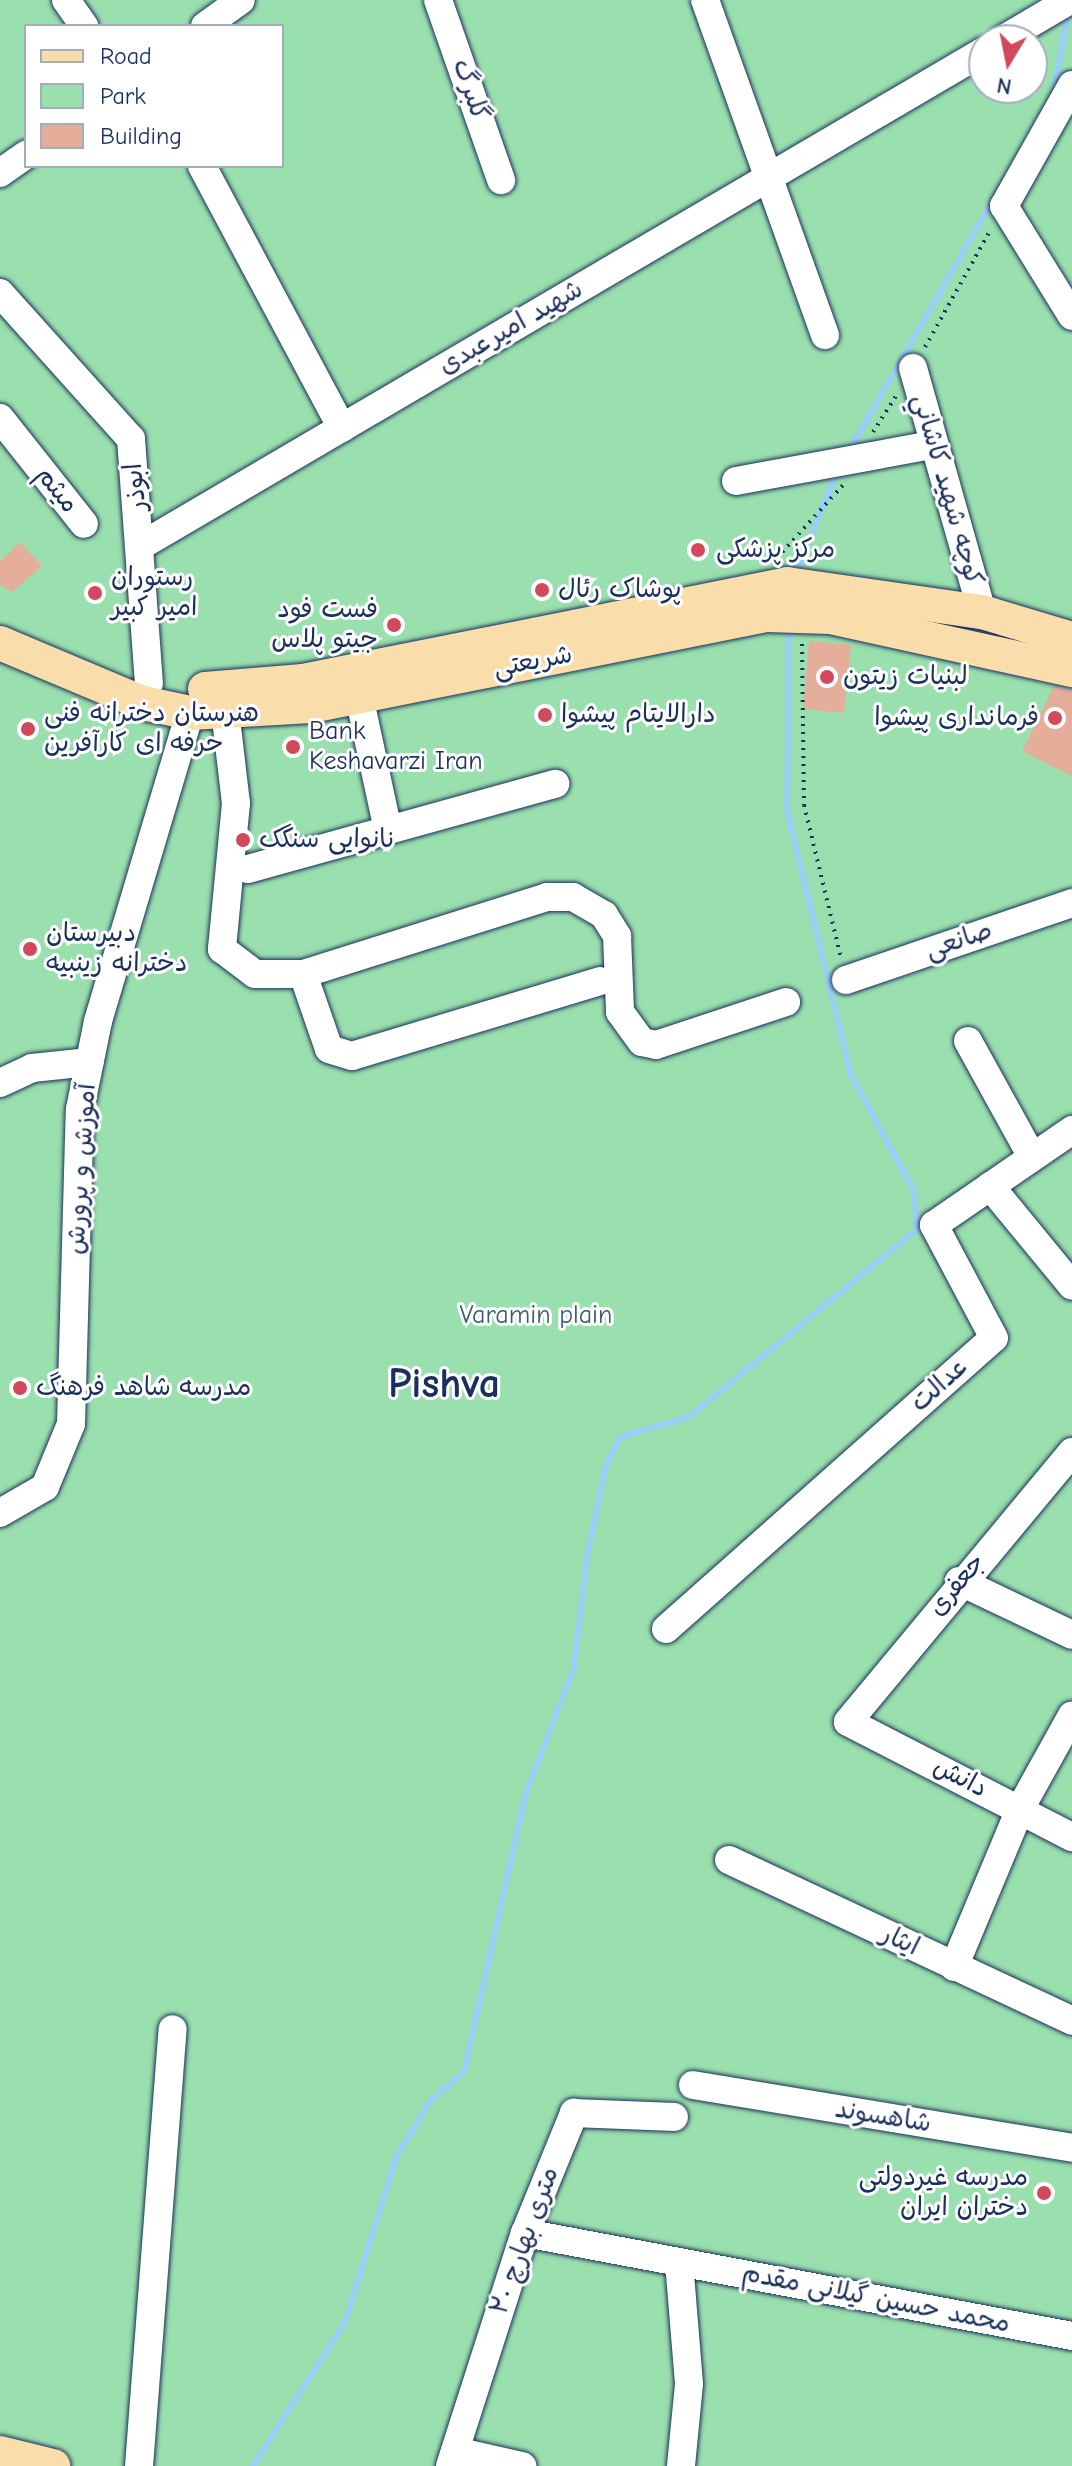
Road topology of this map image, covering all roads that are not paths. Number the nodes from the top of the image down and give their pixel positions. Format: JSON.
{"nodes":[{"id":1,"x":66,"y":0,"type":"edge"},
{"id":2,"x":241,"y":0,"type":"edge"},
{"id":3,"x":438,"y":0,"type":"edge"},
{"id":4,"x":705,"y":0,"type":"edge"},
{"id":5,"x":1070,"y":0,"type":"edge"},
{"id":6,"x":83,"y":24,"type":"edge"},
{"id":7,"x":208,"y":24,"type":"edge"},
{"id":8,"x":1029,"y":24,"type":"edge"},
{"id":9,"x":968,"y":60,"type":"edge"},
{"id":10,"x":1072,"y":85,"type":"edge"},
{"id":11,"x":24,"y":156,"type":"edge"},
{"id":12,"x":203,"y":168,"type":"edge"},
{"id":13,"x":0,"y":173,"type":"edge"},
{"id":14,"x":767,"y":178,"type":"junction"},
{"id":15,"x":501,"y":180,"type":"dead end"},
{"id":16,"x":0,"y":293,"type":"edge"},
{"id":17,"x":1072,"y":316,"type":"edge"},
{"id":18,"x":825,"y":335,"type":"dead end"},
{"id":19,"x":913,"y":368,"type":"road end"},
{"id":20,"x":0,"y":418,"type":"edge"},
{"id":21,"x":342,"y":428,"type":"junction"},
{"id":22,"x":932,"y":445,"type":"junction"},
{"id":23,"x":736,"y":481,"type":"dead end"},
{"id":24,"x":84,"y":524,"type":"dead end"},
{"id":25,"x":142,"y":545,"type":"junction"},
{"id":26,"x":982,"y":612,"type":"junction"},
{"id":27,"x":0,"y":625,"type":"edge"},
{"id":28,"x":1072,"y":639,"type":"edge"},
{"id":29,"x":0,"y":643,"type":"edge"},
{"id":30,"x":1072,"y":670,"type":"edge"},
{"id":31,"x":149,"y":683,"type":"junction"},
{"id":32,"x":359,"y":696,"type":"junction"},
{"id":33,"x":225,"y":710,"type":"junction"},
{"id":34,"x":190,"y":713,"type":"junction"},
{"id":35,"x":555,"y":784,"type":"dead end"},
{"id":36,"x":388,"y":830,"type":"junction"},
{"id":37,"x":248,"y":869,"type":"dead end"},
{"id":38,"x":1072,"y":903,"type":"edge"},
{"id":39,"x":303,"y":974,"type":"junction"},
{"id":40,"x":846,"y":980,"type":"road end"},
{"id":41,"x":600,"y":981,"type":"dead end"},
{"id":42,"x":786,"y":1002,"type":"dead end"},
{"id":43,"x":968,"y":1041,"type":"dead end"},
{"id":44,"x":90,"y":1062,"type":"junction"},
{"id":45,"x":0,"y":1083,"type":"edge"},
{"id":46,"x":1072,"y":1130,"type":"edge"},
{"id":47,"x":1032,"y":1157,"type":"junction"},
{"id":48,"x":990,"y":1186,"type":"junction"},
{"id":49,"x":1072,"y":1286,"type":"edge"},
{"id":50,"x":1072,"y":1452,"type":"edge"},
{"id":51,"x":0,"y":1513,"type":"edge"},
{"id":52,"x":959,"y":1581,"type":"junction"},
{"id":53,"x":666,"y":1629,"type":"dead end"},
{"id":54,"x":1072,"y":1635,"type":"edge"},
{"id":55,"x":1072,"y":1715,"type":"edge"},
{"id":56,"x":848,"y":1722,"type":"joint"},
{"id":57,"x":1020,"y":1809,"type":"junction"},
{"id":58,"x":1072,"y":1837,"type":"edge"},
{"id":59,"x":729,"y":1860,"type":"dead end"},
{"id":60,"x":954,"y":1967,"type":"junction"},
{"id":61,"x":1072,"y":2021,"type":"edge"},
{"id":62,"x":173,"y":2029,"type":"dead end"},
{"id":63,"x":693,"y":2085,"type":"dead end"},
{"id":64,"x":674,"y":2117,"type":"dead end"},
{"id":65,"x":1072,"y":2148,"type":"edge"},
{"id":66,"x":525,"y":2233,"type":"junction"},
{"id":67,"x":679,"y":2262,"type":"junction"},
{"id":68,"x":1072,"y":2336,"type":"edge"},
{"id":69,"x":0,"y":2453,"type":"edge"},
{"id":70,"x":452,"y":2459,"type":"edge"},
{"id":71,"x":53,"y":2466,"type":"edge"},
{"id":72,"x":139,"y":2466,"type":"edge"},
{"id":73,"x":522,"y":2466,"type":"edge"},
{"id":74,"x":681,"y":2466,"type":"edge"}],
"edges":[{"from":1,"to":6,"type":"street"},
{"from":2,"to":7,"type":"street"},
{"from":3,"to":15,"type":"street","name":"گلبرگ"},
{"from":4,"to":14,"type":"street"},
{"from":5,"to":8,"type":"street"},
{"from":9,"to":14,"type":"street","name":"شهید امیرعبدی"},
{"from":10,"to":17,"type":"street"},
{"from":11,"to":13,"type":"street"},
{"from":12,"to":21,"type":"street"},
{"from":14,"to":18,"type":"street"},
{"from":14,"to":21,"type":"street","name":"شهید امیرعبدی"},
{"from":16,"to":25,"type":"street","name":"ابوذر"},
{"from":19,"to":22,"type":"street","name":"كوچه شهيد كاشاني"},
{"from":20,"to":24,"type":"street","name":"میثم"},
{"from":21,"to":25,"type":"street","name":"شهید امیرعبدی"},
{"from":22,"to":23,"type":"street"},
{"from":22,"to":26,"type":"street","name":"كوچه شهيد كاشاني"},
{"from":25,"to":31,"type":"street","name":"ابوذر"},
{"from":26,"to":28,"type":"main road","name":"شریعتی"},
{"from":26,"to":31,"type":"main road","name":"شریعتی"},
{"from":27,"to":31,"type":"main road","name":"شریعتی"},
{"from":29,"to":34,"type":"main road","name":"شریعتی"},
{"from":30,"to":32,"type":"main road","name":"شریعتی"},
{"from":32,"to":33,"type":"main road","name":"شریعتی"},
{"from":32,"to":36,"type":"street"},
{"from":33,"to":34,"type":"main road","name":"شریعتی"},
{"from":33,"to":39,"type":"street"},
{"from":34,"to":44,"type":"street","name":"آموزش و پرورش"},
{"from":35,"to":36,"type":"street"},
{"from":36,"to":37,"type":"street"},
{"from":38,"to":40,"type":"street","name":"صانعی"},
{"from":39,"to":41,"type":"street"},
{"from":39,"to":42,"type":"street"},
{"from":43,"to":47,"type":"street"},
{"from":44,"to":45,"type":"street"},
{"from":44,"to":51,"type":"street","name":"آموزش و پرورش"},
{"from":46,"to":47,"type":"street","name":"عدالت"},
{"from":47,"to":48,"type":"street","name":"عدالت"},
{"from":48,"to":49,"type":"street"},
{"from":48,"to":53,"type":"street","name":"عدالت"},
{"from":50,"to":52,"type":"street","name":"جعفری"},
{"from":52,"to":54,"type":"street"},
{"from":52,"to":56,"type":"street","name":"جعفری"},
{"from":55,"to":57,"type":"street"},
{"from":56,"to":57,"type":"street","name":"دانش"},
{"from":57,"to":58,"type":"street","name":"دانش"},
{"from":57,"to":60,"type":"street"},
{"from":59,"to":60,"type":"street","name":"ایثار"},
{"from":60,"to":61,"type":"street","name":"ایثار"},
{"from":62,"to":72,"type":"street"},
{"from":63,"to":65,"type":"street","name":"شاهسوند"},
{"from":64,"to":66,"type":"street","name":"۲۰ متری بهارچ"},
{"from":66,"to":67,"type":"street","name":"محمد حسین گیلانی مقدم"},
{"from":66,"to":70,"type":"street","name":"۲۰ متری بهارچ"},
{"from":67,"to":68,"type":"street","name":"محمد حسین گیلانی مقدم"},
{"from":67,"to":74,"type":"street"},
{"from":69,"to":71,"type":"main road"},
{"from":70,"to":73,"type":"street"}]}
